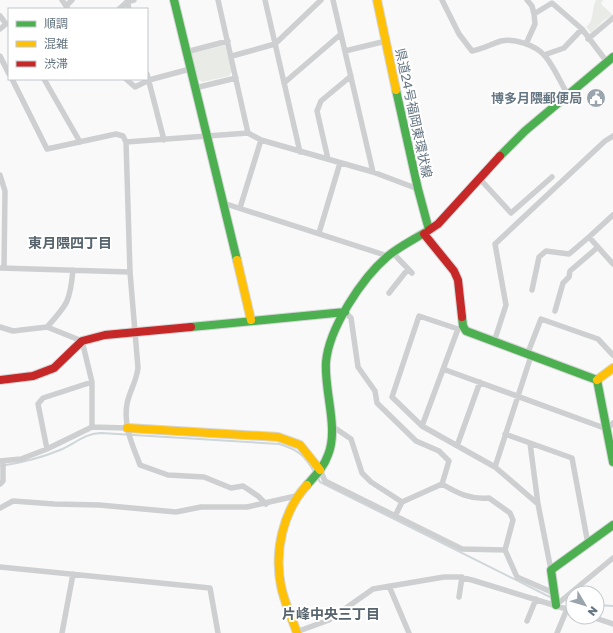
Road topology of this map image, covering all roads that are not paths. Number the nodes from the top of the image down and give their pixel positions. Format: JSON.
{"nodes":[{"id":1,"x":62,"y":0,"type":"edge"},
{"id":2,"x":72,"y":0,"type":"edge"},
{"id":3,"x":134,"y":0,"type":"edge"},
{"id":4,"x":174,"y":0,"type":"edge"},
{"id":5,"x":218,"y":0,"type":"edge"},
{"id":6,"x":322,"y":0,"type":"edge"},
{"id":7,"x":333,"y":0,"type":"edge"},
{"id":8,"x":377,"y":0,"type":"edge"},
{"id":9,"x":442,"y":0,"type":"edge"},
{"id":10,"x":527,"y":0,"type":"edge"},
{"id":11,"x":127,"y":1,"type":"edge"},
{"id":12,"x":266,"y":1,"type":"edge"},
{"id":13,"x":67,"y":7,"type":"edge"},
{"id":14,"x":534,"y":14,"type":"junction"},
{"id":15,"x":0,"y":16,"type":"edge"},
{"id":16,"x":613,"y":18,"type":"edge"},
{"id":17,"x":7,"y":25,"type":"edge"},
{"id":18,"x":0,"y":28,"type":"edge"},
{"id":19,"x":582,"y":29,"type":"junction"},
{"id":20,"x":341,"y":34,"type":"junction"},
{"id":21,"x":588,"y":38,"type":"junction"},
{"id":22,"x":228,"y":41,"type":"junction"},
{"id":23,"x":386,"y":41,"type":"junction"},
{"id":24,"x":275,"y":44,"type":"junction"},
{"id":25,"x":526,"y":44,"type":"junction"},
{"id":26,"x":345,"y":51,"type":"junction"},
{"id":27,"x":186,"y":52,"type":"junction"},
{"id":28,"x":544,"y":54,"type":"junction"},
{"id":29,"x":0,"y":56,"type":"edge"},
{"id":30,"x":232,"y":56,"type":"junction"},
{"id":31,"x":610,"y":59,"type":"edge"},
{"id":32,"x":190,"y":69,"type":"junction"},
{"id":33,"x":8,"y":72,"type":"edge"},
{"id":34,"x":351,"y":76,"type":"junction"},
{"id":35,"x":148,"y":77,"type":"edge"},
{"id":36,"x":236,"y":78,"type":"junction"},
{"id":37,"x":13,"y":80,"type":"edge"},
{"id":38,"x":45,"y":80,"type":"edge"},
{"id":39,"x":127,"y":80,"type":"edge"},
{"id":40,"x":144,"y":80,"type":"edge"},
{"id":41,"x":284,"y":83,"type":"junction"},
{"id":42,"x":195,"y":88,"type":"junction"},
{"id":43,"x":568,"y":95,"type":"junction"},
{"id":44,"x":248,"y":133,"type":"junction"},
{"id":45,"x":613,"y":136,"type":"edge"},
{"id":46,"x":207,"y":137,"type":"junction"},
{"id":47,"x":164,"y":140,"type":"junction"},
{"id":48,"x":261,"y":140,"type":"junction"},
{"id":49,"x":80,"y":142,"type":"junction"},
{"id":50,"x":126,"y":142,"type":"junction"},
{"id":51,"x":300,"y":152,"type":"junction"},
{"id":52,"x":328,"y":159,"type":"junction"},
{"id":53,"x":340,"y":163,"type":"junction"},
{"id":54,"x":373,"y":172,"type":"junction"},
{"id":55,"x":0,"y":175,"type":"edge"},
{"id":56,"x":552,"y":177,"type":"dead end"},
{"id":57,"x":479,"y":178,"type":"junction"},
{"id":58,"x":418,"y":189,"type":"junction"},
{"id":59,"x":223,"y":203,"type":"junction"},
{"id":60,"x":240,"y":208,"type":"junction"},
{"id":61,"x":613,"y":215,"type":"edge"},
{"id":62,"x":426,"y":232,"type":"junction"},
{"id":63,"x":319,"y":233,"type":"junction"},
{"id":64,"x":589,"y":237,"type":"junction"},
{"id":65,"x":598,"y":247,"type":"junction"},
{"id":66,"x":390,"y":254,"type":"junction"},
{"id":67,"x":613,"y":264,"type":"edge"},
{"id":68,"x":2,"y":268,"type":"edge"},
{"id":69,"x":72,"y":270,"type":"junction"},
{"id":70,"x":130,"y":272,"type":"junction"},
{"id":71,"x":532,"y":290,"type":"dead end"},
{"id":72,"x":389,"y":293,"type":"dead end"},
{"id":73,"x":345,"y":312,"type":"junction"},
{"id":74,"x":555,"y":312,"type":"dead end"},
{"id":75,"x":251,"y":320,"type":"junction"},
{"id":76,"x":0,"y":327,"type":"edge"},
{"id":77,"x":47,"y":327,"type":"junction"},
{"id":78,"x":460,"y":327,"type":"junction"},
{"id":79,"x":136,"y":333,"type":"junction"},
{"id":80,"x":82,"y":341,"type":"junction"},
{"id":81,"x":494,"y":342,"type":"junction"},
{"id":82,"x":613,"y":355,"type":"edge"},
{"id":83,"x":529,"y":356,"type":"junction"},
{"id":84,"x":613,"y":368,"type":"edge"},
{"id":85,"x":443,"y":369,"type":"junction"},
{"id":86,"x":0,"y":380,"type":"edge"},
{"id":87,"x":598,"y":380,"type":"junction"},
{"id":88,"x":92,"y":382,"type":"junction"},
{"id":89,"x":480,"y":382,"type":"junction"},
{"id":90,"x":518,"y":396,"type":"junction"},
{"id":91,"x":332,"y":426,"type":"junction"},
{"id":92,"x":422,"y":426,"type":"junction"},
{"id":93,"x":610,"y":426,"type":"edge"},
{"id":94,"x":92,"y":427,"type":"junction"},
{"id":95,"x":127,"y":428,"type":"junction"},
{"id":96,"x":505,"y":434,"type":"junction"},
{"id":97,"x":530,"y":443,"type":"junction"},
{"id":98,"x":457,"y":446,"type":"junction"},
{"id":99,"x":47,"y":450,"type":"junction"},
{"id":100,"x":2,"y":461,"type":"edge"},
{"id":101,"x":613,"y":462,"type":"edge"},
{"id":102,"x":495,"y":467,"type":"junction"},
{"id":103,"x":320,"y":470,"type":"junction"},
{"id":104,"x":0,"y":484,"type":"edge"},
{"id":105,"x":442,"y":484,"type":"junction"},
{"id":106,"x":296,"y":496,"type":"junction"},
{"id":107,"x":402,"y":502,"type":"junction"},
{"id":108,"x":266,"y":504,"type":"junction"},
{"id":109,"x":538,"y":504,"type":"junction"},
{"id":110,"x":0,"y":508,"type":"edge"},
{"id":111,"x":395,"y":516,"type":"junction"},
{"id":112,"x":613,"y":525,"type":"edge"},
{"id":113,"x":588,"y":544,"type":"junction"},
{"id":114,"x":505,"y":550,"type":"junction"},
{"id":115,"x":613,"y":558,"type":"edge"},
{"id":116,"x":0,"y":567,"type":"edge"},
{"id":117,"x":551,"y":570,"type":"junction"},
{"id":118,"x":73,"y":574,"type":"junction"},
{"id":119,"x":462,"y":577,"type":"junction"},
{"id":120,"x":389,"y":586,"type":"junction"},
{"id":121,"x":554,"y":593,"type":"junction"},
{"id":122,"x":459,"y":598,"type":"dead end"},
{"id":123,"x":536,"y":599,"type":"junction"},
{"id":124,"x":556,"y":605,"type":"junction"},
{"id":125,"x":565,"y":608,"type":"edge"},
{"id":126,"x":565,"y":614,"type":"edge"},
{"id":127,"x":527,"y":621,"type":"dead end"},
{"id":128,"x":296,"y":632,"type":"edge"},
{"id":129,"x":62,"y":633,"type":"edge"},
{"id":130,"x":218,"y":633,"type":"edge"},
{"id":131,"x":409,"y":633,"type":"edge"},
{"id":132,"x":557,"y":633,"type":"edge"}],
"edges":[{"from":1,"to":13,"type":"street"},
{"from":2,"to":13,"type":"street"},
{"from":3,"to":11,"type":"street"},
{"from":4,"to":27,"type":"street"},
{"from":5,"to":22,"type":"street"},
{"from":6,"to":24,"type":"street"},
{"from":7,"to":20,"type":"street"},
{"from":8,"to":23,"type":"street","name":"県道24号福岡東環状線"},
{"from":9,"to":25,"type":"street"},
{"from":10,"to":14,"type":"street"},
{"from":12,"to":24,"type":"street"},
{"from":14,"to":19,"type":"street"},
{"from":14,"to":25,"type":"street"},
{"from":15,"to":17,"type":"street"},
{"from":16,"to":21,"type":"street"},
{"from":17,"to":18,"type":"street"},
{"from":19,"to":21,"type":"street"},
{"from":19,"to":28,"type":"street"},
{"from":20,"to":26,"type":"street"},
{"from":20,"to":41,"type":"street"},
{"from":21,"to":31,"type":"street"},
{"from":22,"to":27,"type":"street"},
{"from":22,"to":30,"type":"street"},
{"from":23,"to":26,"type":"street"},
{"from":23,"to":58,"type":"street","name":"県道24号福岡東環状線"},
{"from":24,"to":30,"type":"street"},
{"from":24,"to":41,"type":"street"},
{"from":25,"to":28,"type":"street"},
{"from":26,"to":34,"type":"street"},
{"from":27,"to":32,"type":"street"},
{"from":28,"to":43,"type":"street"},
{"from":29,"to":33,"type":"street"},
{"from":30,"to":36,"type":"street"},
{"from":31,"to":43,"type":"street"},
{"from":32,"to":35,"type":"street"},
{"from":32,"to":42,"type":"street"},
{"from":34,"to":52,"type":"street"},
{"from":34,"to":54,"type":"street"},
{"from":35,"to":47,"type":"street"},
{"from":36,"to":42,"type":"street"},
{"from":36,"to":44,"type":"street"},
{"from":37,"to":49,"type":"street"},
{"from":38,"to":49,"type":"street"},
{"from":39,"to":40,"type":"street"},
{"from":41,"to":51,"type":"street"},
{"from":42,"to":46,"type":"street"},
{"from":43,"to":57,"type":"street"},
{"from":44,"to":46,"type":"street"},
{"from":44,"to":48,"type":"street"},
{"from":45,"to":81,"type":"street"},
{"from":46,"to":47,"type":"street"},
{"from":46,"to":59,"type":"street"},
{"from":47,"to":50,"type":"street"},
{"from":48,"to":51,"type":"street"},
{"from":48,"to":60,"type":"street"},
{"from":49,"to":50,"type":"street"},
{"from":50,"to":70,"type":"street"},
{"from":51,"to":52,"type":"street"},
{"from":52,"to":53,"type":"street"},
{"from":53,"to":54,"type":"street"},
{"from":53,"to":63,"type":"street"},
{"from":54,"to":58,"type":"street"},
{"from":55,"to":68,"type":"street"},
{"from":56,"to":57,"type":"street"},
{"from":57,"to":62,"type":"street"},
{"from":58,"to":62,"type":"street","name":"県道24号福岡東環状線"},
{"from":59,"to":60,"type":"street"},
{"from":59,"to":75,"type":"street"},
{"from":60,"to":63,"type":"street"},
{"from":61,"to":64,"type":"street"},
{"from":62,"to":66,"type":"street"},
{"from":62,"to":78,"type":"street"},
{"from":63,"to":66,"type":"street"},
{"from":64,"to":65,"type":"street"},
{"from":64,"to":71,"type":"street"},
{"from":65,"to":67,"type":"street"},
{"from":65,"to":74,"type":"street"},
{"from":66,"to":72,"type":"street"},
{"from":66,"to":73,"type":"street"},
{"from":68,"to":69,"type":"street"},
{"from":69,"to":70,"type":"street"},
{"from":69,"to":77,"type":"street"},
{"from":70,"to":79,"type":"street"},
{"from":73,"to":75,"type":"street"},
{"from":73,"to":91,"type":"street"},
{"from":73,"to":105,"type":"street"},
{"from":75,"to":79,"type":"street"},
{"from":76,"to":77,"type":"street"},
{"from":77,"to":80,"type":"street"},
{"from":78,"to":81,"type":"street"},
{"from":78,"to":85,"type":"street"},
{"from":78,"to":92,"type":"street"},
{"from":79,"to":80,"type":"street"},
{"from":79,"to":95,"type":"street"},
{"from":80,"to":86,"type":"street"},
{"from":80,"to":88,"type":"street"},
{"from":81,"to":83,"type":"street"},
{"from":82,"to":83,"type":"street"},
{"from":83,"to":87,"type":"street"},
{"from":83,"to":90,"type":"street"},
{"from":84,"to":87,"type":"street"},
{"from":85,"to":89,"type":"street"},
{"from":85,"to":92,"type":"street"},
{"from":87,"to":93,"type":"street"},
{"from":88,"to":94,"type":"street"},
{"from":88,"to":99,"type":"street"},
{"from":89,"to":90,"type":"street"},
{"from":89,"to":98,"type":"street"},
{"from":90,"to":93,"type":"street"},
{"from":90,"to":96,"type":"street"},
{"from":91,"to":103,"type":"street"},
{"from":91,"to":107,"type":"street"},
{"from":92,"to":98,"type":"street"},
{"from":93,"to":101,"type":"street"},
{"from":94,"to":95,"type":"street"},
{"from":94,"to":99,"type":"street"},
{"from":95,"to":103,"type":"street"},
{"from":95,"to":108,"type":"street"},
{"from":96,"to":97,"type":"street"},
{"from":96,"to":102,"type":"street"},
{"from":97,"to":109,"type":"street"},
{"from":97,"to":113,"type":"street"},
{"from":98,"to":102,"type":"street"},
{"from":99,"to":100,"type":"street"},
{"from":100,"to":104,"type":"street"},
{"from":102,"to":109,"type":"street"},
{"from":103,"to":106,"type":"street"},
{"from":103,"to":111,"type":"street"},
{"from":105,"to":107,"type":"street"},
{"from":105,"to":114,"type":"street"},
{"from":106,"to":108,"type":"street"},
{"from":106,"to":128,"type":"street"},
{"from":107,"to":111,"type":"street"},
{"from":108,"to":110,"type":"street"},
{"from":109,"to":117,"type":"street"},
{"from":111,"to":114,"type":"street"},
{"from":112,"to":113,"type":"street"},
{"from":113,"to":117,"type":"street"},
{"from":114,"to":121,"type":"street"},
{"from":115,"to":124,"type":"street"},
{"from":116,"to":118,"type":"street"},
{"from":117,"to":121,"type":"street"},
{"from":118,"to":129,"type":"street"},
{"from":118,"to":130,"type":"street"},
{"from":119,"to":120,"type":"street"},
{"from":119,"to":122,"type":"street"},
{"from":119,"to":123,"type":"street"},
{"from":120,"to":128,"type":"street"},
{"from":120,"to":131,"type":"street"},
{"from":121,"to":124,"type":"street"},
{"from":123,"to":124,"type":"street"},
{"from":123,"to":127,"type":"street"},
{"from":124,"to":125,"type":"street"},
{"from":126,"to":132,"type":"street"}]}
